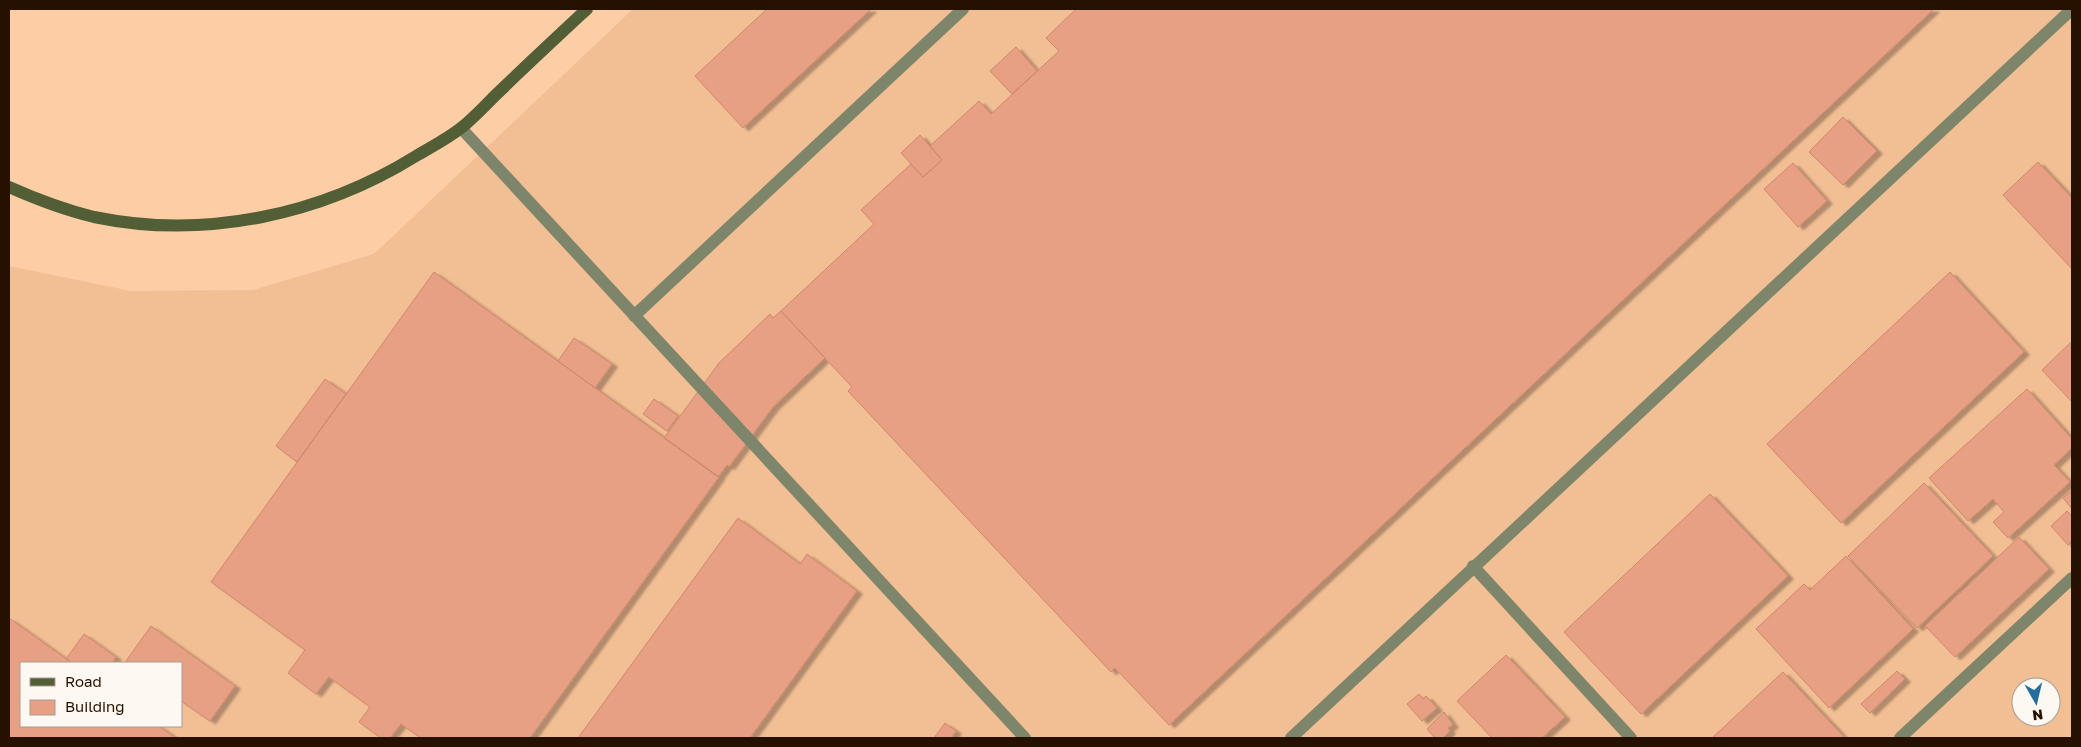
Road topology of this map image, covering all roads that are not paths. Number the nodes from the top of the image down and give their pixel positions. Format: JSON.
{"nodes":[{"id":1,"x":587,"y":9,"type":"edge"},
{"id":2,"x":963,"y":9,"type":"edge"},
{"id":3,"x":2072,"y":9,"type":"edge"},
{"id":4,"x":460,"y":128,"type":"junction"},
{"id":5,"x":9,"y":187,"type":"edge"},
{"id":6,"x":634,"y":316,"type":"junction"},
{"id":7,"x":1473,"y":566,"type":"junction"},
{"id":8,"x":2072,"y":578,"type":"edge"},
{"id":9,"x":1025,"y":738,"type":"edge"},
{"id":10,"x":1291,"y":738,"type":"edge"},
{"id":11,"x":1631,"y":738,"type":"edge"},
{"id":12,"x":1900,"y":738,"type":"edge"}],
"edges":[{"from":1,"to":4,"type":"street"},
{"from":2,"to":6,"type":"lane"},
{"from":3,"to":7,"type":"lane"},
{"from":4,"to":5,"type":"street"},
{"from":4,"to":6,"type":"lane"},
{"from":6,"to":9,"type":"lane"},
{"from":7,"to":10,"type":"lane"},
{"from":7,"to":11,"type":"lane"},
{"from":8,"to":12,"type":"lane"}]}
